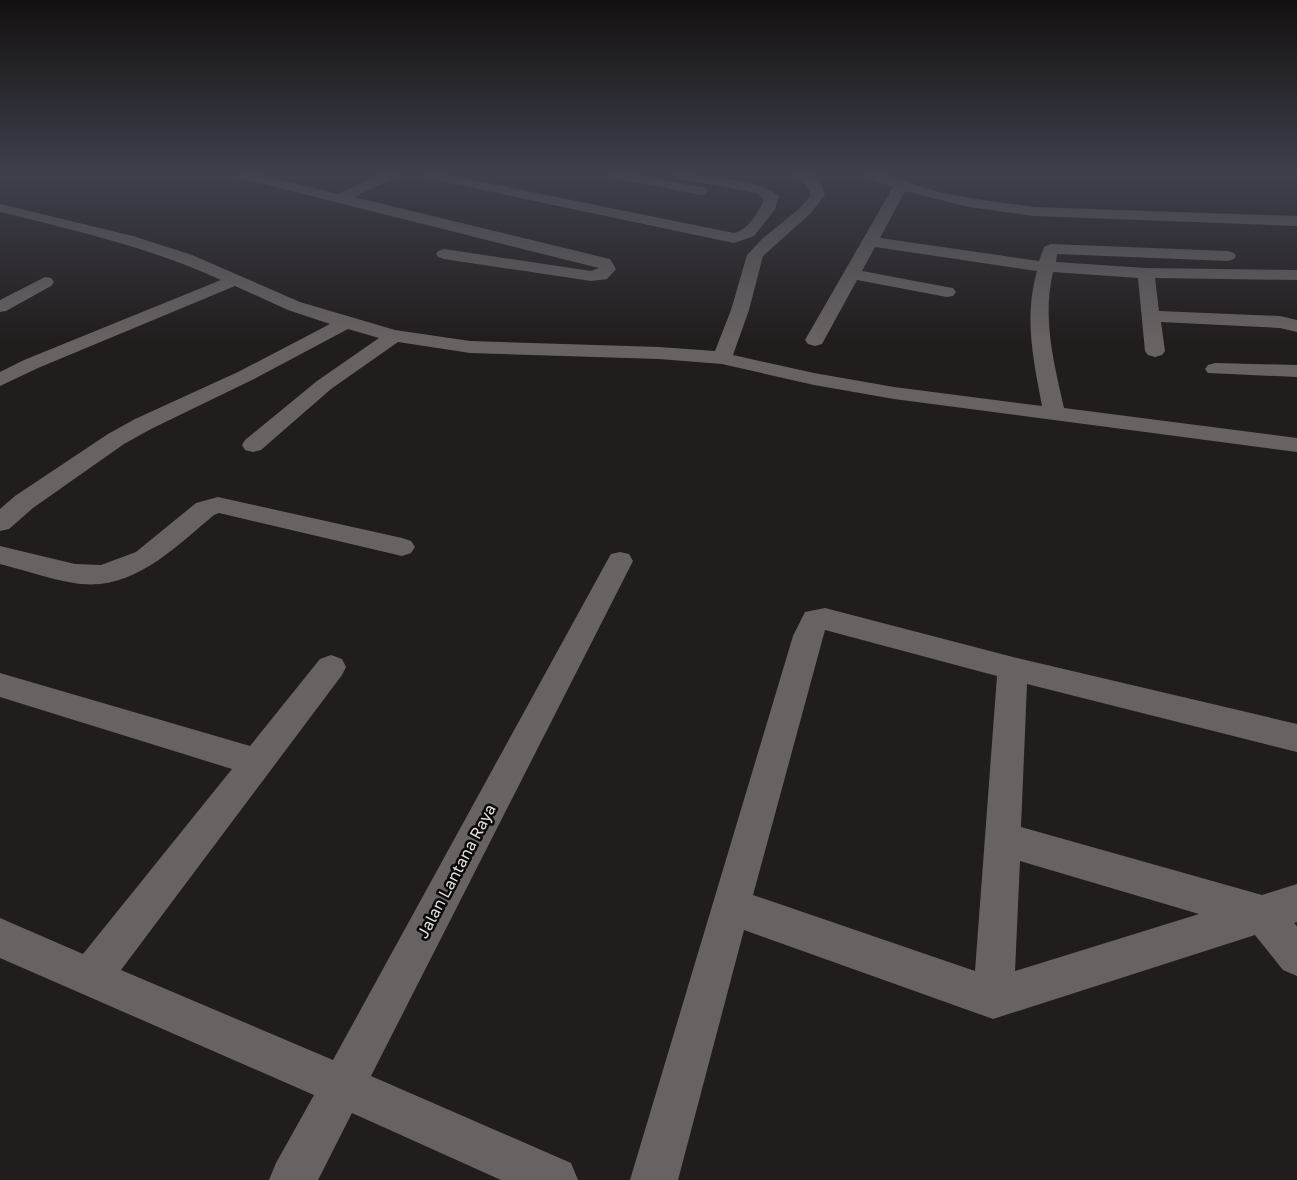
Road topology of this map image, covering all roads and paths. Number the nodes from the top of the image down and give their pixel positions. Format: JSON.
{"nodes":[{"id":1,"x":93,"y":230,"type":"edge"},
{"id":2,"x":467,"y":230,"type":"edge"},
{"id":3,"x":687,"y":230,"type":"edge"},
{"id":4,"x":750,"y":230,"type":"edge"},
{"id":5,"x":783,"y":230,"type":"edge"},
{"id":6,"x":876,"y":230,"type":"edge"},
{"id":7,"x":1051,"y":230,"type":"edge"},
{"id":8,"x":483,"y":234,"type":"junction"},
{"id":9,"x":870,"y":241,"type":"junction"},
{"id":10,"x":1031,"y":246,"type":"dead end"},
{"id":11,"x":444,"y":254,"type":"junction"},
{"id":12,"x":1248,"y":256,"type":"dead end"},
{"id":13,"x":1049,"y":258,"type":"junction"},
{"id":14,"x":430,"y":263,"type":"dead end"},
{"id":15,"x":1146,"y":273,"type":"junction"},
{"id":16,"x":851,"y":274,"type":"junction"},
{"id":17,"x":1297,"y":275,"type":"edge"},
{"id":18,"x":236,"y":280,"type":"junction"},
{"id":19,"x":45,"y":282,"type":"dead end"},
{"id":20,"x":0,"y":307,"type":"edge"},
{"id":21,"x":940,"y":310,"type":"dead end"},
{"id":22,"x":1151,"y":316,"type":"junction"},
{"id":23,"x":346,"y":324,"type":"junction"},
{"id":24,"x":1297,"y":326,"type":"edge"},
{"id":25,"x":394,"y":336,"type":"junction"},
{"id":26,"x":815,"y":340,"type":"dead end"},
{"id":27,"x":1155,"y":351,"type":"dead end"},
{"id":28,"x":722,"y":358,"type":"junction"},
{"id":29,"x":1214,"y":369,"type":"dead end"},
{"id":30,"x":1297,"y":371,"type":"edge"},
{"id":31,"x":0,"y":380,"type":"edge"},
{"id":32,"x":1054,"y":413,"type":"junction"},
{"id":33,"x":1297,"y":444,"type":"edge"},
{"id":34,"x":254,"y":446,"type":"dead end"},
{"id":35,"x":0,"y":523,"type":"edge"},
{"id":36,"x":402,"y":547,"type":"dead end"},
{"id":37,"x":0,"y":555,"type":"edge"},
{"id":38,"x":620,"y":561,"type":"dead end"},
{"id":39,"x":331,"y":667,"type":"dead end"},
{"id":40,"x":1013,"y":669,"type":"junction"},
{"id":41,"x":0,"y":685,"type":"edge"},
{"id":42,"x":1297,"y":738,"type":"edge"},
{"id":43,"x":256,"y":762,"type":"junction"},
{"id":44,"x":1002,"y":839,"type":"junction"},
{"id":45,"x":733,"y":907,"type":"junction"},
{"id":46,"x":1279,"y":908,"type":"edge"},
{"id":47,"x":0,"y":938,"type":"edge"},
{"id":48,"x":1297,"y":956,"type":"edge"},
{"id":49,"x":90,"y":977,"type":"junction"},
{"id":50,"x":993,"y":998,"type":"junction"},
{"id":51,"x":343,"y":1086,"type":"junction"},
{"id":52,"x":293,"y":1180,"type":"edge"},
{"id":53,"x":554,"y":1180,"type":"edge"},
{"id":54,"x":654,"y":1180,"type":"edge"}],
"edges":[{"from":1,"to":18,"type":"street"},
{"from":2,"to":8,"type":"street"},
{"from":3,"to":4,"type":"street"},
{"from":5,"to":28,"type":"street"},
{"from":6,"to":9,"type":"street"},
{"from":7,"to":13,"type":"street"},
{"from":8,"to":11,"type":"street"},
{"from":8,"to":11,"type":"street"},
{"from":9,"to":13,"type":"street"},
{"from":9,"to":16,"type":"street"},
{"from":10,"to":13,"type":"street"},
{"from":11,"to":14,"type":"street"},
{"from":12,"to":13,"type":"street"},
{"from":13,"to":15,"type":"street"},
{"from":13,"to":32,"type":"street"},
{"from":15,"to":17,"type":"street"},
{"from":15,"to":22,"type":"street"},
{"from":16,"to":21,"type":"street"},
{"from":16,"to":26,"type":"street"},
{"from":18,"to":23,"type":"street"},
{"from":18,"to":31,"type":"street"},
{"from":19,"to":20,"type":"street"},
{"from":22,"to":24,"type":"street"},
{"from":22,"to":27,"type":"street"},
{"from":23,"to":25,"type":"street"},
{"from":23,"to":35,"type":"street"},
{"from":25,"to":28,"type":"street"},
{"from":25,"to":34,"type":"street"},
{"from":28,"to":32,"type":"street"},
{"from":29,"to":30,"type":"street"},
{"from":32,"to":33,"type":"street"},
{"from":36,"to":37,"type":"street"},
{"from":38,"to":51,"type":"street","name":"Jalan Lantana Raya"},
{"from":39,"to":43,"type":"street"},
{"from":40,"to":42,"type":"street"},
{"from":40,"to":44,"type":"street"},
{"from":40,"to":45,"type":"street"},
{"from":41,"to":43,"type":"street"},
{"from":43,"to":49,"type":"street"},
{"from":44,"to":46,"type":"street"},
{"from":44,"to":50,"type":"street"},
{"from":45,"to":50,"type":"street"},
{"from":45,"to":54,"type":"street"},
{"from":46,"to":48,"type":"street"},
{"from":46,"to":50,"type":"street"},
{"from":47,"to":49,"type":"street"},
{"from":49,"to":51,"type":"street"},
{"from":51,"to":52,"type":"street","name":"Jalan Lantana Raya"},
{"from":51,"to":53,"type":"street"}]}
